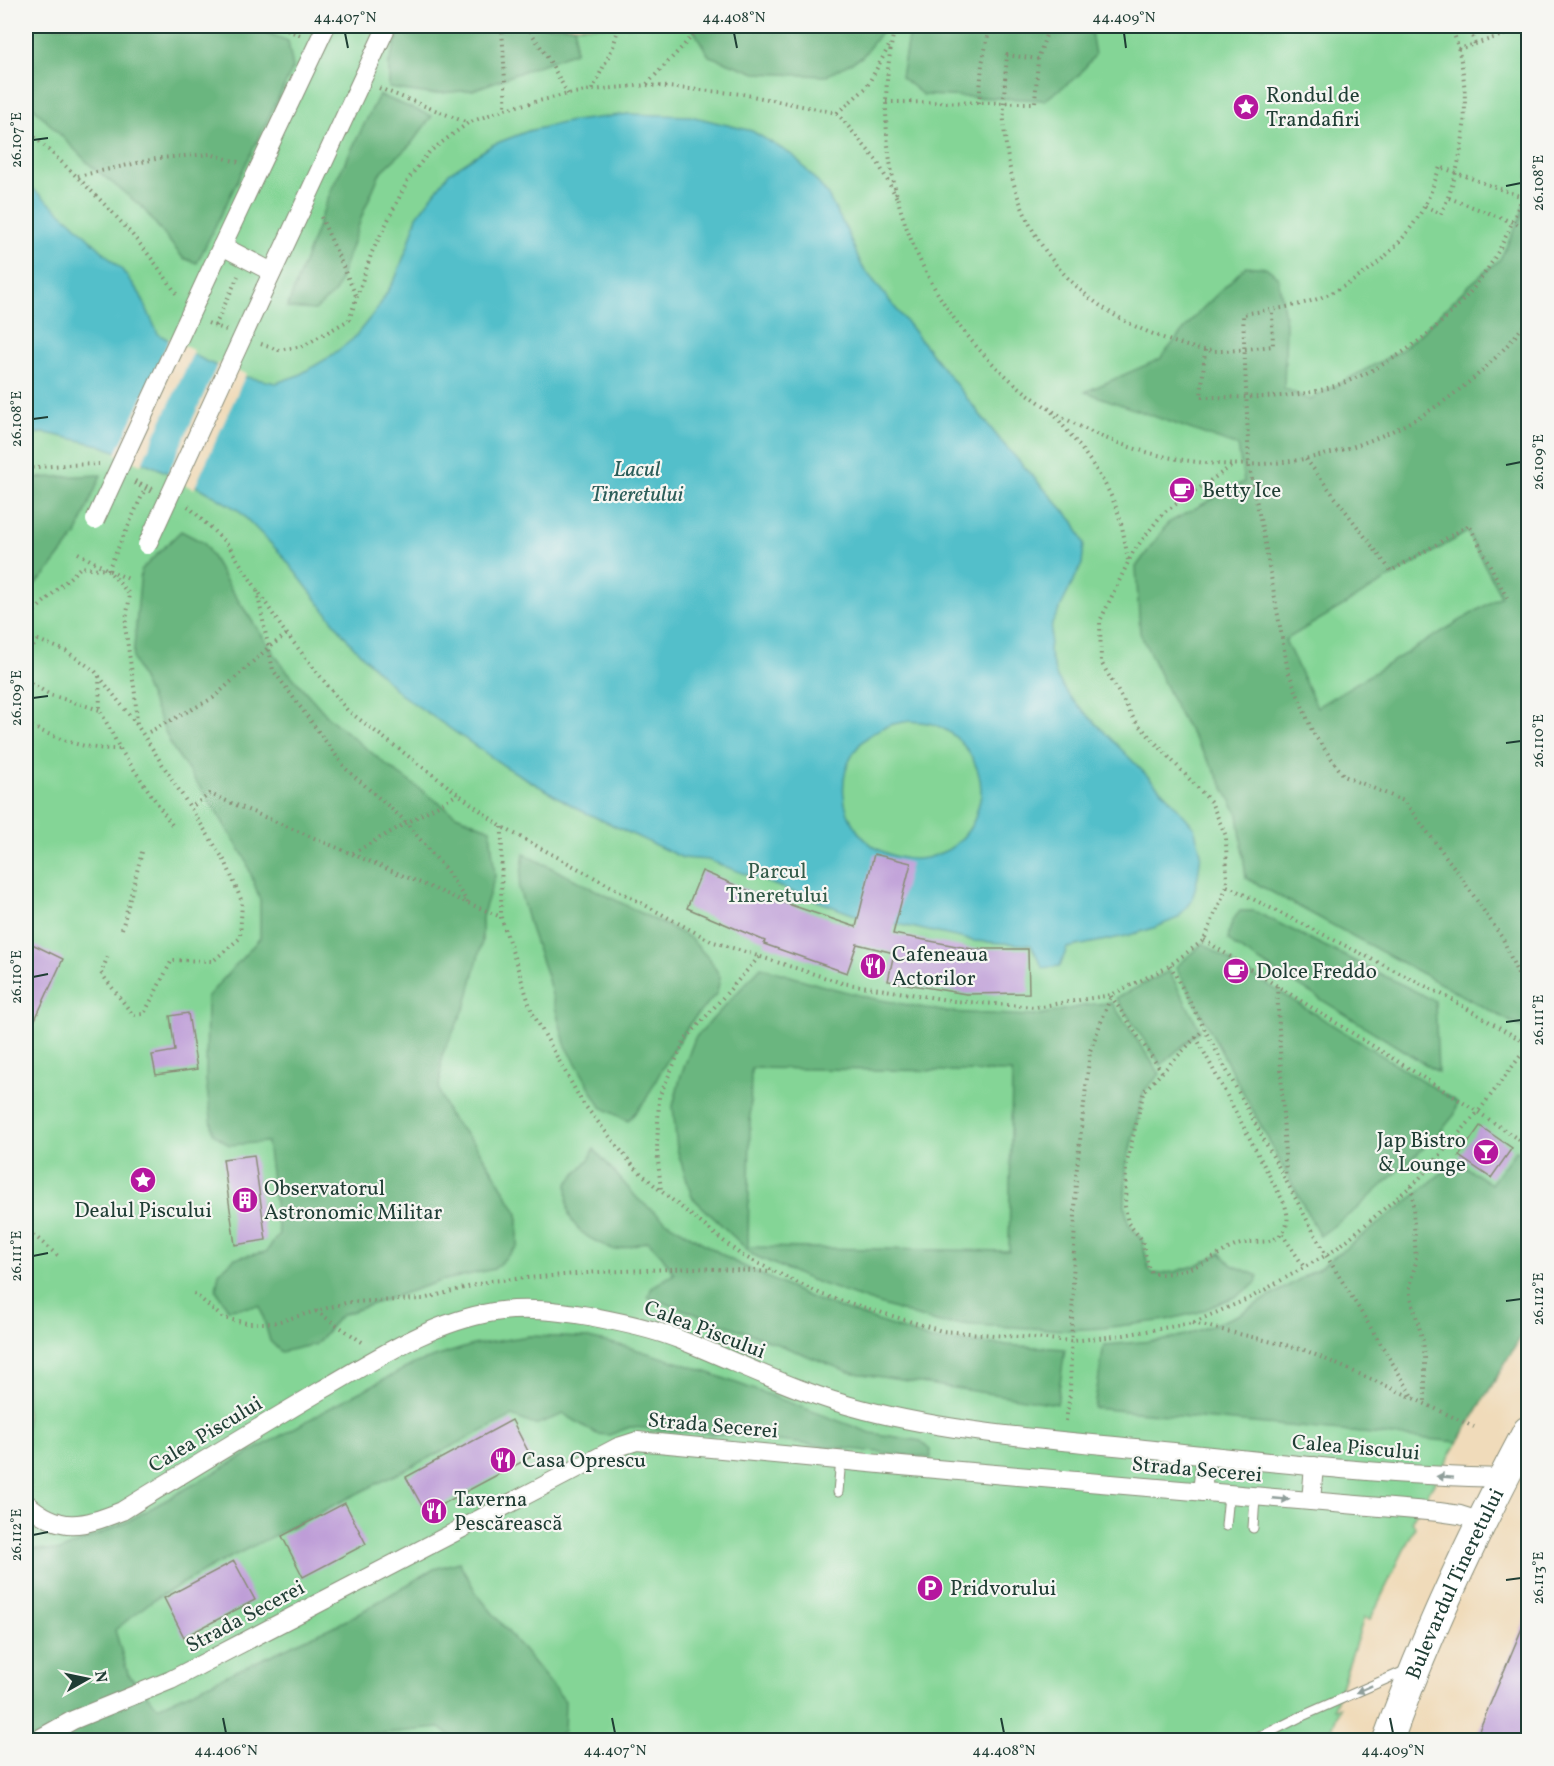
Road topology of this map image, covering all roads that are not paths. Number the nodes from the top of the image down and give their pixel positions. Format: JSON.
{"nodes":[{"id":1,"x":326,"y":26,"type":"edge"},
{"id":2,"x":387,"y":26,"type":"edge"},
{"id":3,"x":222,"y":246,"type":"junction"},
{"id":4,"x":269,"y":280,"type":"junction"},
{"id":5,"x":95,"y":520,"type":"dead end"},
{"id":6,"x":147,"y":544,"type":"dead end"},
{"id":7,"x":1528,"y":1433,"type":"edge"},
{"id":8,"x":1206,"y":1456,"type":"junction"},
{"id":9,"x":841,"y":1460,"type":"junction"},
{"id":10,"x":1314,"y":1466,"type":"junction"},
{"id":11,"x":1504,"y":1478,"type":"junction"},
{"id":12,"x":838,"y":1492,"type":"dead end"},
{"id":13,"x":1202,"y":1492,"type":"junction"},
{"id":14,"x":1229,"y":1495,"type":"junction"},
{"id":15,"x":1255,"y":1497,"type":"junction"},
{"id":16,"x":1311,"y":1501,"type":"junction"},
{"id":17,"x":26,"y":1503,"type":"edge"},
{"id":18,"x":1482,"y":1522,"type":"junction"},
{"id":19,"x":1226,"y":1526,"type":"dead end"},
{"id":20,"x":1252,"y":1528,"type":"dead end"},
{"id":21,"x":1417,"y":1665,"type":"junction"},
{"id":22,"x":1257,"y":1739,"type":"edge"},
{"id":23,"x":37,"y":1740,"type":"edge"},
{"id":24,"x":1271,"y":1740,"type":"edge"},
{"id":25,"x":1388,"y":1740,"type":"edge"}],
"edges":[{"from":1,"to":3,"type":"street"},
{"from":2,"to":4,"type":"street"},
{"from":3,"to":4,"type":"street"},
{"from":3,"to":5,"type":"street","bridge":true},
{"from":4,"to":6,"type":"street","bridge":true},
{"from":7,"to":11,"type":"main road","name":"Bulevardul Tineretului"},
{"from":8,"to":10,"type":"street","name":"Calea Piscului"},
{"from":8,"to":13,"type":"street"},
{"from":8,"to":17,"type":"street","name":"Calea Piscului"},
{"from":9,"to":12,"type":"lane"},
{"from":9,"to":13,"type":"street","name":"Strada Secerei"},
{"from":9,"to":23,"type":"street","name":"Strada Secerei"},
{"from":11,"to":10,"type":"street","name":"Calea Piscului","one_way":true},
{"from":10,"to":16,"type":"street"},
{"from":11,"to":18,"type":"main road","name":"Bulevardul Tineretului"},
{"from":13,"to":14,"type":"street","name":"Strada Secerei"},
{"from":14,"to":15,"type":"street","name":"Strada Secerei"},
{"from":14,"to":19,"type":"lane"},
{"from":15,"to":16,"type":"street","name":"Strada Secerei","one_way":true},
{"from":15,"to":20,"type":"lane"},
{"from":16,"to":18,"type":"street","name":"Strada Secerei"},
{"from":18,"to":21,"type":"main road","name":"Bulevardul Tineretului"},
{"from":21,"to":22,"type":"lane","one_way":true},
{"from":21,"to":25,"type":"main road","name":"Bulevardul Tineretului"},
{"from":22,"to":24,"type":"lane"}]}
